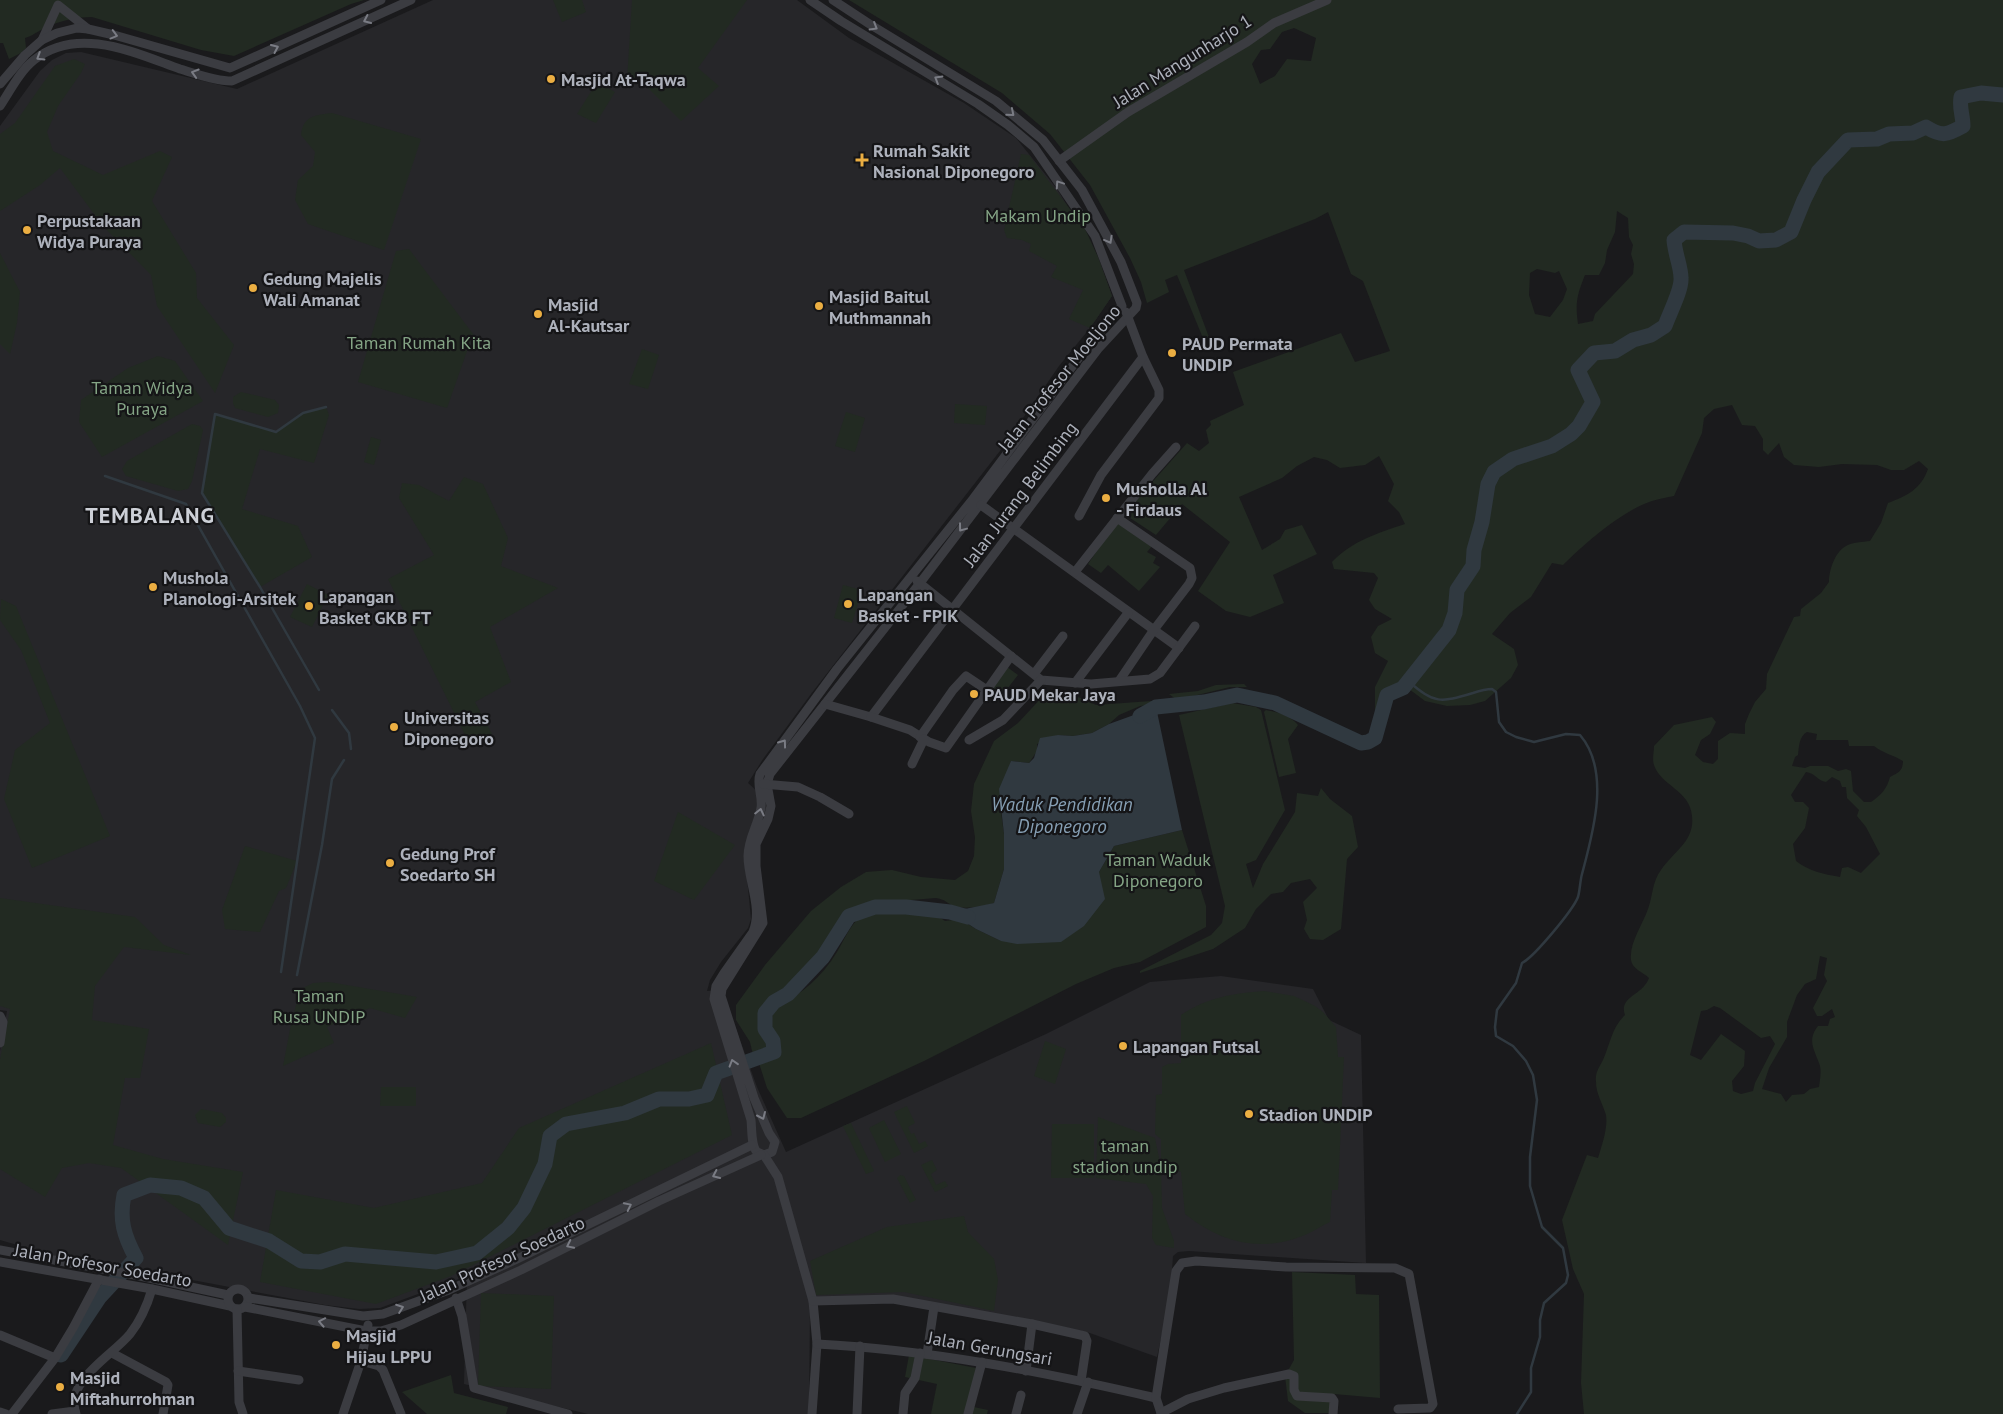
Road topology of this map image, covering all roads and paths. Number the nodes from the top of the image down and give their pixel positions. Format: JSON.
{"nodes":[{"id":1,"x":382,"y":0,"type":"edge"},
{"id":2,"x":411,"y":0,"type":"edge"},
{"id":3,"x":810,"y":0,"type":"edge"},
{"id":4,"x":833,"y":0,"type":"edge"},
{"id":5,"x":1328,"y":0,"type":"edge"},
{"id":6,"x":58,"y":2,"type":"edge"},
{"id":7,"x":88,"y":29,"type":"junction"},
{"id":8,"x":57,"y":34,"type":"junction"},
{"id":9,"x":42,"y":40,"type":"junction"},
{"id":10,"x":57,"y":48,"type":"junction"},
{"id":11,"x":0,"y":84,"type":"edge"},
{"id":12,"x":0,"y":106,"type":"edge"},
{"id":13,"x":1059,"y":161,"type":"junction"},
{"id":14,"x":1122,"y":306,"type":"junction"},
{"id":15,"x":1128,"y":316,"type":"junction"},
{"id":16,"x":1143,"y":357,"type":"junction"},
{"id":17,"x":1176,"y":446,"type":"dead end"},
{"id":18,"x":977,"y":502,"type":"junction"},
{"id":19,"x":1079,"y":516,"type":"dead end"},
{"id":20,"x":1117,"y":518,"type":"junction"},
{"id":21,"x":1015,"y":529,"type":"junction"},
{"id":22,"x":1075,"y":572,"type":"junction"},
{"id":23,"x":911,"y":576,"type":"junction"},
{"id":24,"x":920,"y":584,"type":"junction"},
{"id":25,"x":954,"y":609,"type":"junction"},
{"id":26,"x":1128,"y":612,"type":"junction"},
{"id":27,"x":1196,"y":626,"type":"dead end"},
{"id":28,"x":1153,"y":630,"type":"junction"},
{"id":29,"x":1063,"y":636,"type":"dead end"},
{"id":30,"x":1179,"y":648,"type":"junction"},
{"id":31,"x":1011,"y":656,"type":"junction"},
{"id":32,"x":1038,"y":677,"type":"junction"},
{"id":33,"x":1119,"y":681,"type":"junction"},
{"id":34,"x":1075,"y":683,"type":"junction"},
{"id":35,"x":987,"y":690,"type":"junction"},
{"id":36,"x":825,"y":704,"type":"junction"},
{"id":37,"x":871,"y":717,"type":"junction"},
{"id":38,"x":922,"y":738,"type":"junction"},
{"id":39,"x":969,"y":740,"type":"dead end"},
{"id":40,"x":912,"y":764,"type":"dead end"},
{"id":41,"x":762,"y":784,"type":"junction"},
{"id":42,"x":848,"y":814,"type":"dead end"},
{"id":43,"x":0,"y":1016,"type":"edge"},
{"id":44,"x":724,"y":1018,"type":"junction"},
{"id":45,"x":0,"y":1043,"type":"edge"},
{"id":46,"x":769,"y":1133,"type":"junction"},
{"id":47,"x":753,"y":1142,"type":"junction"},
{"id":48,"x":765,"y":1154,"type":"junction"},
{"id":49,"x":0,"y":1250,"type":"edge"},
{"id":50,"x":0,"y":1262,"type":"edge"},
{"id":51,"x":103,"y":1280,"type":"junction"},
{"id":52,"x":152,"y":1289,"type":"junction"},
{"id":53,"x":228,"y":1295,"type":"junction"},
{"id":54,"x":456,"y":1298,"type":"junction"},
{"id":55,"x":813,"y":1300,"type":"junction"},
{"id":56,"x":240,"y":1305,"type":"junction"},
{"id":57,"x":934,"y":1307,"type":"junction"},
{"id":58,"x":370,"y":1317,"type":"junction"},
{"id":59,"x":1032,"y":1324,"type":"junction"},
{"id":60,"x":366,"y":1331,"type":"junction"},
{"id":61,"x":0,"y":1336,"type":"edge"},
{"id":62,"x":817,"y":1344,"type":"junction"},
{"id":63,"x":860,"y":1346,"type":"junction"},
{"id":64,"x":112,"y":1353,"type":"junction"},
{"id":65,"x":923,"y":1353,"type":"junction"},
{"id":66,"x":55,"y":1358,"type":"junction"},
{"id":67,"x":360,"y":1361,"type":"junction"},
{"id":68,"x":982,"y":1362,"type":"junction"},
{"id":69,"x":1026,"y":1370,"type":"junction"},
{"id":70,"x":238,"y":1372,"type":"junction"},
{"id":71,"x":299,"y":1380,"type":"dead end"},
{"id":72,"x":1085,"y":1382,"type":"junction"},
{"id":73,"x":1022,"y":1395,"type":"dead end"},
{"id":74,"x":1156,"y":1398,"type":"junction"},
{"id":75,"x":1398,"y":1409,"type":"dead end"},
{"id":76,"x":0,"y":1412,"type":"edge"},
{"id":77,"x":75,"y":1412,"type":"edge"},
{"id":78,"x":6,"y":1414,"type":"edge"},
{"id":79,"x":12,"y":1414,"type":"edge"},
{"id":80,"x":52,"y":1414,"type":"edge"},
{"id":81,"x":163,"y":1414,"type":"edge"},
{"id":82,"x":243,"y":1414,"type":"edge"},
{"id":83,"x":343,"y":1414,"type":"edge"},
{"id":84,"x":401,"y":1414,"type":"edge"},
{"id":85,"x":566,"y":1414,"type":"edge"},
{"id":86,"x":812,"y":1414,"type":"edge"},
{"id":87,"x":857,"y":1414,"type":"edge"},
{"id":88,"x":903,"y":1414,"type":"edge"},
{"id":89,"x":968,"y":1414,"type":"edge"},
{"id":90,"x":1016,"y":1414,"type":"edge"},
{"id":91,"x":1077,"y":1414,"type":"edge"},
{"id":92,"x":1160,"y":1414,"type":"edge"},
{"id":93,"x":1334,"y":1414,"type":"edge"}],
"edges":[{"from":7,"to":1,"type":"street","one_way":true},
{"from":2,"to":10,"type":"street","one_way":true},
{"from":14,"to":3,"type":"street","one_way":true},
{"from":4,"to":13,"type":"street","name":"Jalan Profesor Moeljono","one_way":true},
{"from":5,"to":13,"type":"street","name":"Jalan Mangunharjo 1"},
{"from":6,"to":7,"type":"street"},
{"from":6,"to":8,"type":"street"},
{"from":6,"to":9,"type":"street"},
{"from":7,"to":8,"type":"street"},
{"from":8,"to":9,"type":"street"},
{"from":8,"to":10,"type":"street"},
{"from":9,"to":11,"type":"street"},
{"from":10,"to":12,"type":"street","one_way":true},
{"from":13,"to":15,"type":"street","name":"Jalan Profesor Moeljono","one_way":true},
{"from":14,"to":15,"type":"street"},
{"from":14,"to":18,"type":"street"},
{"from":15,"to":16,"type":"street"},
{"from":15,"to":18,"type":"street","name":"Jalan Profesor Moeljono"},
{"from":16,"to":19,"type":"street"},
{"from":16,"to":21,"type":"street","name":"Jalan Jurang Belimbing"},
{"from":17,"to":20,"type":"street"},
{"from":18,"to":21,"type":"street"},
{"from":18,"to":23,"type":"street"},
{"from":18,"to":24,"type":"street","name":"Jalan Profesor Moeljono","one_way":true},
{"from":20,"to":22,"type":"street"},
{"from":20,"to":28,"type":"street"},
{"from":21,"to":22,"type":"street"},
{"from":21,"to":25,"type":"street","name":"Jalan Jurang Belimbing"},
{"from":22,"to":26,"type":"street"},
{"from":23,"to":24,"type":"street"},
{"from":41,"to":23,"type":"street","one_way":true},
{"from":24,"to":25,"type":"street"},
{"from":24,"to":36,"type":"street","name":"Jalan Profesor Moeljono"},
{"from":25,"to":31,"type":"street"},
{"from":25,"to":37,"type":"street","name":"Jalan Jurang Belimbing"},
{"from":26,"to":28,"type":"street"},
{"from":26,"to":34,"type":"street"},
{"from":27,"to":30,"type":"street"},
{"from":28,"to":30,"type":"street"},
{"from":28,"to":33,"type":"street"},
{"from":29,"to":32,"type":"street"},
{"from":30,"to":33,"type":"street"},
{"from":31,"to":32,"type":"street"},
{"from":31,"to":35,"type":"street"},
{"from":32,"to":34,"type":"street"},
{"from":32,"to":39,"type":"street"},
{"from":33,"to":34,"type":"street"},
{"from":35,"to":38,"type":"street"},
{"from":35,"to":38,"type":"street"},
{"from":36,"to":37,"type":"street"},
{"from":36,"to":41,"type":"street","name":"Jalan Profesor Moeljono"},
{"from":37,"to":38,"type":"street"},
{"from":38,"to":40,"type":"street"},
{"from":41,"to":42,"type":"street"},
{"from":41,"to":44,"type":"street"},
{"from":43,"to":45,"type":"street"},
{"from":44,"to":46,"type":"street","one_way":true},
{"from":47,"to":44,"type":"street","one_way":true},
{"from":46,"to":47,"type":"street"},
{"from":46,"to":48,"type":"street"},
{"from":47,"to":48,"type":"street"},
{"from":58,"to":47,"type":"street","name":"Jalan Profesor Soedarto","one_way":true},
{"from":48,"to":54,"type":"street","name":"Jalan Profesor Soedarto","one_way":true},
{"from":48,"to":55,"type":"street"},
{"from":49,"to":53,"type":"street","name":"Jalan Profesor Soedarto"},
{"from":50,"to":51,"type":"street","name":"Jalan Profesor Soedarto"},
{"from":51,"to":52,"type":"street","name":"Jalan Profesor Soedarto"},
{"from":51,"to":66,"type":"street"},
{"from":52,"to":56,"type":"street","name":"Jalan Profesor Soedarto"},
{"from":52,"to":64,"type":"street"},
{"from":53,"to":56,"type":"street"},
{"from":53,"to":56,"type":"street","name":"Jalan Profesor Soedarto"},
{"from":54,"to":60,"type":"street","name":"Jalan Profesor Soedarto"},
{"from":54,"to":85,"type":"street"},
{"from":55,"to":57,"type":"street"},
{"from":55,"to":62,"type":"street"},
{"from":56,"to":58,"type":"street","name":"Jalan Profesor Soedarto"},
{"from":60,"to":56,"type":"street","name":"Jalan Profesor Soedarto","one_way":true},
{"from":56,"to":70,"type":"street"},
{"from":57,"to":59,"type":"street"},
{"from":57,"to":65,"type":"street"},
{"from":58,"to":60,"type":"street"},
{"from":59,"to":69,"type":"street"},
{"from":59,"to":72,"type":"street"},
{"from":60,"to":67,"type":"street"},
{"from":61,"to":66,"type":"street"},
{"from":62,"to":63,"type":"street","name":"Jalan Gerungsari"},
{"from":62,"to":86,"type":"street"},
{"from":63,"to":65,"type":"street","name":"Jalan Gerungsari"},
{"from":63,"to":87,"type":"street"},
{"from":64,"to":77,"type":"street"},
{"from":64,"to":81,"type":"street"},
{"from":65,"to":68,"type":"street","name":"Jalan Gerungsari"},
{"from":65,"to":88,"type":"street"},
{"from":66,"to":79,"type":"street"},
{"from":67,"to":83,"type":"street"},
{"from":67,"to":84,"type":"street"},
{"from":68,"to":69,"type":"street","name":"Jalan Gerungsari"},
{"from":68,"to":89,"type":"street"},
{"from":69,"to":72,"type":"street","name":"Jalan Gerungsari"},
{"from":70,"to":71,"type":"street"},
{"from":70,"to":82,"type":"street"},
{"from":72,"to":74,"type":"street","name":"Jalan Gerungsari"},
{"from":72,"to":91,"type":"street"},
{"from":73,"to":90,"type":"street"},
{"from":74,"to":75,"type":"street"},
{"from":74,"to":92,"type":"street"},
{"from":76,"to":78,"type":"street"},
{"from":77,"to":80,"type":"street"},
{"from":92,"to":93,"type":"street"}]}
